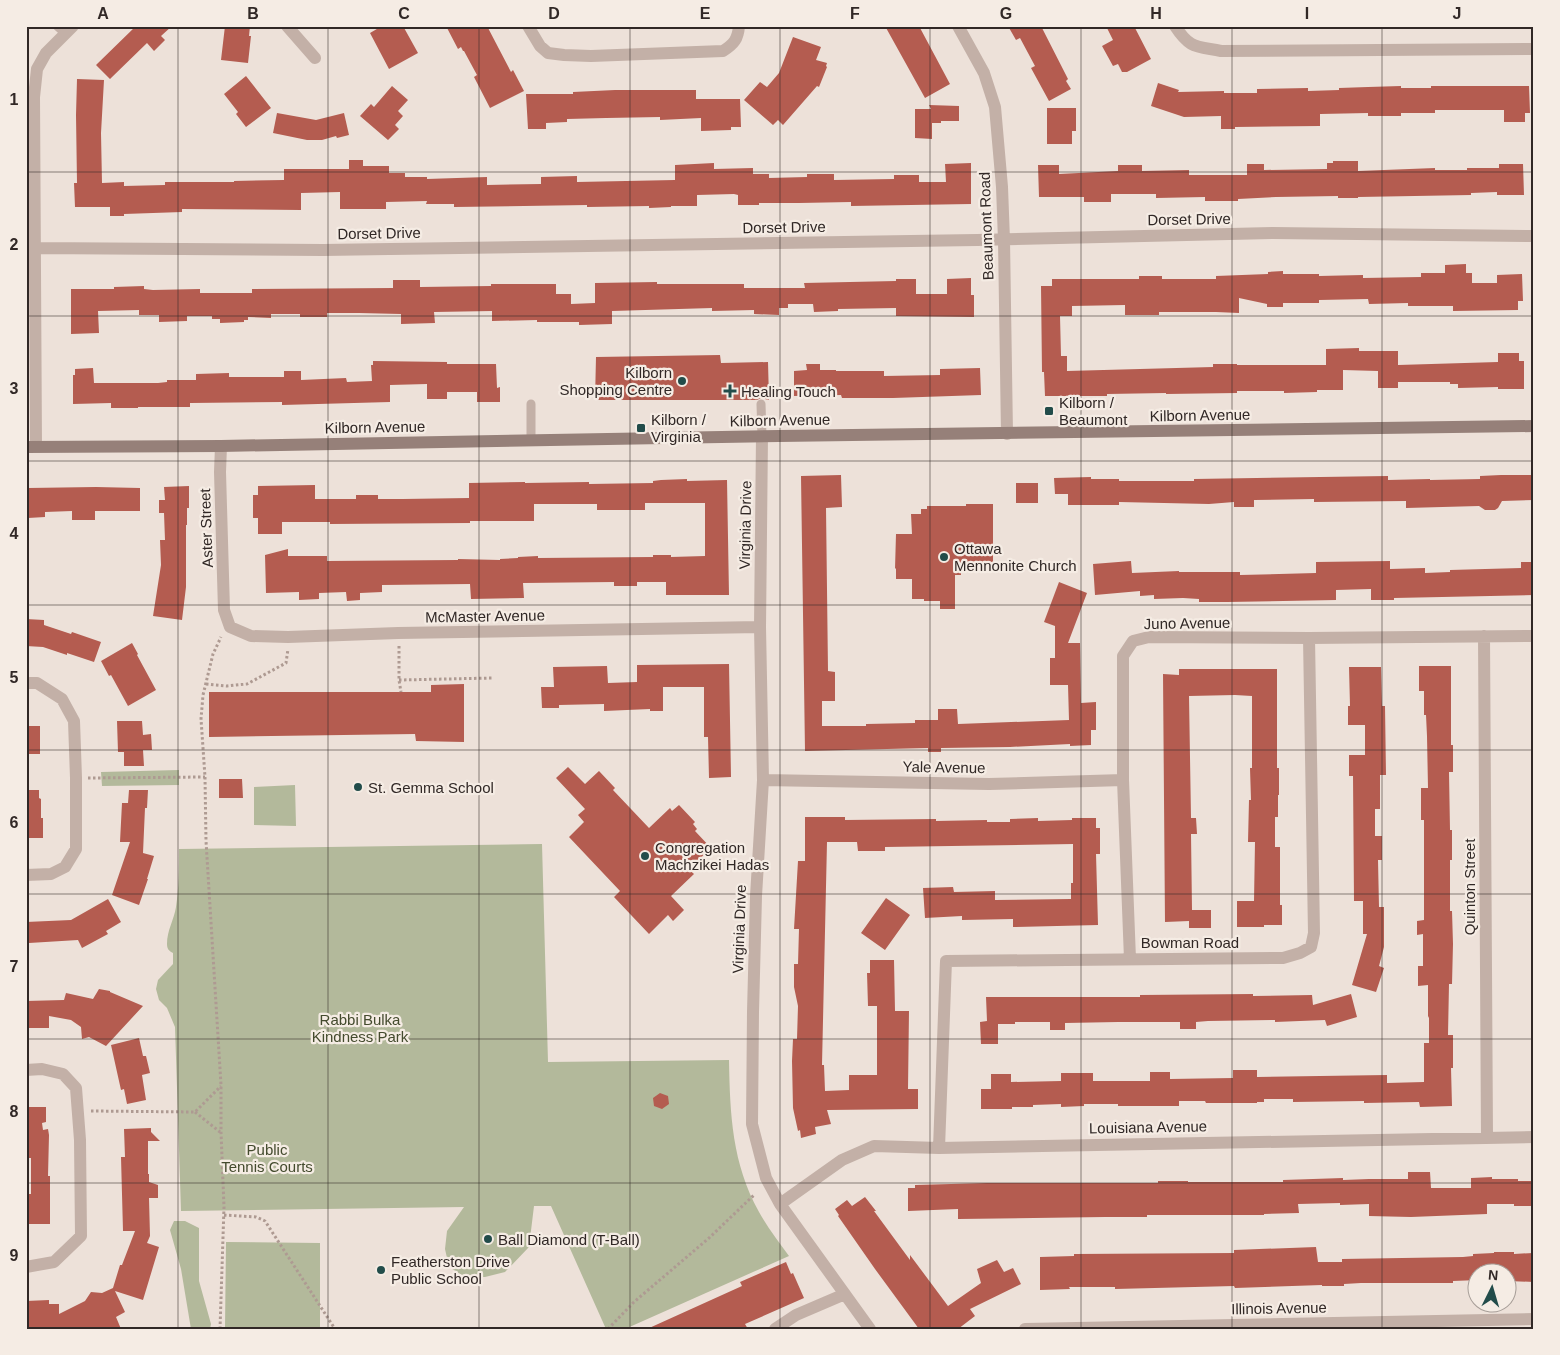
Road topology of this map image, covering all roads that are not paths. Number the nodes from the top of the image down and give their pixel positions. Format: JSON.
{"nodes":[{"id":1,"x":286,"y":26,"type":"edge"},
{"id":2,"x":528,"y":26,"type":"edge"},
{"id":3,"x":739,"y":26,"type":"edge"},
{"id":4,"x":958,"y":26,"type":"edge"},
{"id":5,"x":1175,"y":26,"type":"edge"},
{"id":6,"x":65,"y":29,"type":"edge"},
{"id":7,"x":1534,"y":49,"type":"edge"},
{"id":8,"x":315,"y":58,"type":"dead end"},
{"id":9,"x":1534,"y":236,"type":"edge"},
{"id":10,"x":1004,"y":240,"type":"junction"},
{"id":11,"x":35,"y":248,"type":"junction"},
{"id":12,"x":531,"y":404,"type":"dead end"},
{"id":13,"x":761,"y":404,"type":"dead end"},
{"id":14,"x":1534,"y":426,"type":"edge"},
{"id":15,"x":1007,"y":434,"type":"junction"},
{"id":16,"x":762,"y":436,"type":"junction"},
{"id":17,"x":531,"y":440,"type":"junction"},
{"id":18,"x":31,"y":446,"type":"edge"},
{"id":19,"x":221,"y":446,"type":"junction"},
{"id":20,"x":230,"y":627,"type":"joint"},
{"id":21,"x":760,"y":628,"type":"junction"},
{"id":22,"x":1484,"y":636,"type":"junction"},
{"id":23,"x":1534,"y":636,"type":"edge"},
{"id":24,"x":1309,"y":638,"type":"junction"},
{"id":25,"x":26,"y":683,"type":"edge"},
{"id":26,"x":763,"y":780,"type":"junction"},
{"id":27,"x":1123,"y":780,"type":"junction"},
{"id":28,"x":26,"y":875,"type":"edge"},
{"id":29,"x":1130,"y":959,"type":"junction"},
{"id":30,"x":26,"y":1070,"type":"edge"},
{"id":31,"x":1487,"y":1137,"type":"junction"},
{"id":32,"x":1534,"y":1137,"type":"edge"},
{"id":33,"x":939,"y":1148,"type":"junction"},
{"id":34,"x":780,"y":1204,"type":"junction"},
{"id":35,"x":26,"y":1267,"type":"edge"},
{"id":36,"x":845,"y":1294,"type":"junction"},
{"id":37,"x":1534,"y":1319,"type":"edge"},
{"id":38,"x":1153,"y":1328,"type":"edge"},
{"id":39,"x":776,"y":1329,"type":"edge"},
{"id":40,"x":870,"y":1329,"type":"edge"},
{"id":41,"x":1026,"y":1329,"type":"edge"}],
"edges":[{"from":1,"to":8,"type":"street"},
{"from":2,"to":3,"type":"street"},
{"from":4,"to":10,"type":"street","name":"Beaumont Road"},
{"from":5,"to":7,"type":"street"},
{"from":6,"to":11,"type":"street"},
{"from":9,"to":10,"type":"street","name":"Dorset Drive"},
{"from":10,"to":11,"type":"street","name":"Dorset Drive"},
{"from":10,"to":15,"type":"street","name":"Beaumont Road"},
{"from":11,"to":18,"type":"street"},
{"from":12,"to":17,"type":"lane"},
{"from":13,"to":16,"type":"lane"},
{"from":14,"to":15,"type":"street","name":"Kilborn Avenue"},
{"from":15,"to":16,"type":"street","name":"Kilborn Avenue"},
{"from":16,"to":17,"type":"street","name":"Kilborn Avenue"},
{"from":16,"to":21,"type":"street","name":"Virginia Drive"},
{"from":17,"to":19,"type":"street","name":"Kilborn Avenue"},
{"from":18,"to":19,"type":"street","name":"Kilborn Avenue"},
{"from":19,"to":20,"type":"street","name":"Aster Street"},
{"from":20,"to":21,"type":"street","name":"McMaster Avenue"},
{"from":21,"to":26,"type":"street","name":"Virginia Drive"},
{"from":22,"to":23,"type":"street","name":"Juno Avenue"},
{"from":22,"to":24,"type":"street","name":"Juno Avenue"},
{"from":22,"to":31,"type":"street","name":"Quinton Street"},
{"from":24,"to":27,"type":"street","name":"Juno Avenue"},
{"from":24,"to":29,"type":"street","name":"Bowman Road"},
{"from":25,"to":28,"type":"street"},
{"from":26,"to":27,"type":"street","name":"Yale Avenue"},
{"from":26,"to":34,"type":"street","name":"Virginia Drive"},
{"from":27,"to":29,"type":"street","name":"Juno Avenue"},
{"from":29,"to":33,"type":"street","name":"Bowman Road"},
{"from":30,"to":35,"type":"street"},
{"from":31,"to":32,"type":"street","name":"Louisiana Avenue"},
{"from":31,"to":33,"type":"street","name":"Louisiana Avenue"},
{"from":33,"to":34,"type":"street","name":"Louisiana Avenue"},
{"from":34,"to":36,"type":"street","name":"Virginia Drive"},
{"from":36,"to":39,"type":"street"},
{"from":36,"to":40,"type":"street","name":"Virginia Drive"},
{"from":37,"to":38,"type":"street","name":"Illinois Avenue"},
{"from":38,"to":41,"type":"street","name":"Illinois Avenue"}]}
